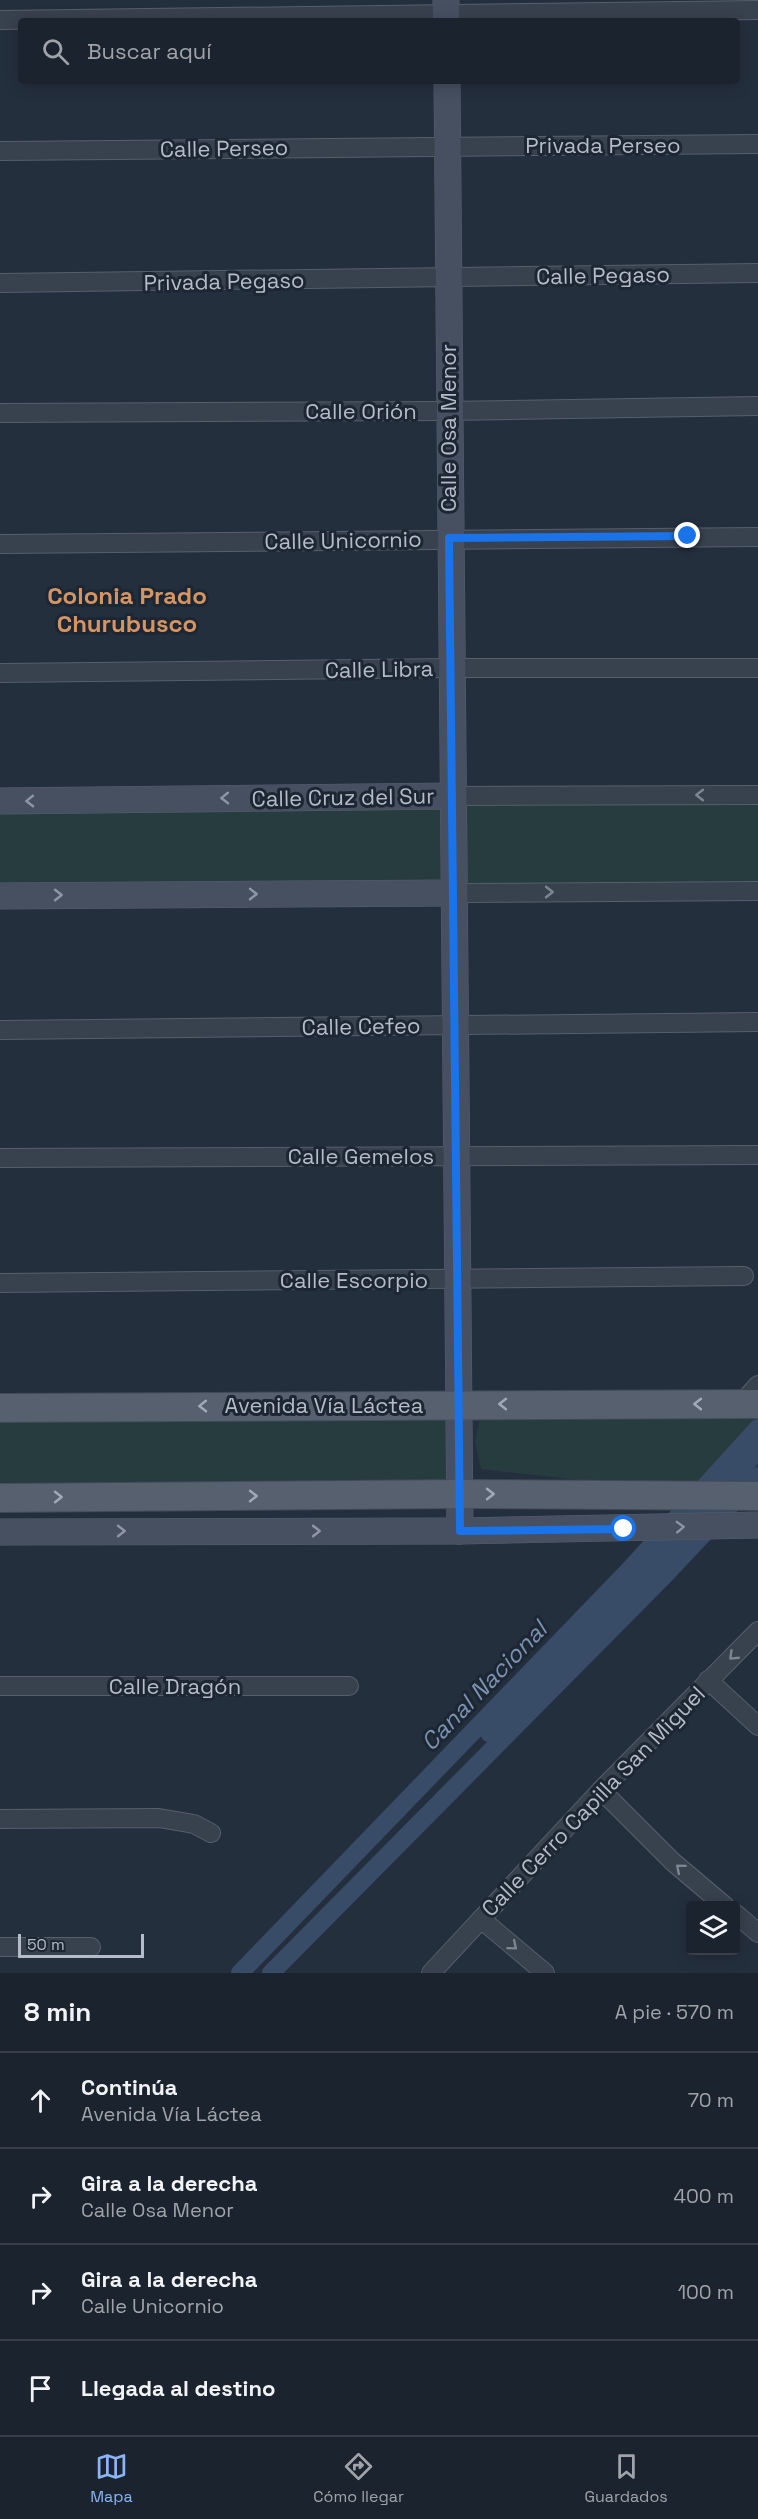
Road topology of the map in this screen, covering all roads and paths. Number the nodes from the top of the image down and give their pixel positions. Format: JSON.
{"nodes":[{"id":1,"x":758,"y":10,"type":"edge"},
{"id":2,"x":446,"y":12,"type":"edge"},
{"id":3,"x":112,"y":18,"type":"edge"},
{"id":4,"x":0,"y":20,"type":"edge"},
{"id":5,"x":18,"y":20,"type":"edge"},
{"id":6,"x":447,"y":84,"type":"edge"},
{"id":7,"x":758,"y":144,"type":"edge"},
{"id":8,"x":447,"y":146,"type":"junction"},
{"id":9,"x":0,"y":151,"type":"edge"},
{"id":10,"x":758,"y":273,"type":"edge"},
{"id":11,"x":447,"y":279,"type":"junction"},
{"id":12,"x":0,"y":283,"type":"edge"},
{"id":13,"x":758,"y":406,"type":"edge"},
{"id":14,"x":448,"y":411,"type":"junction"},
{"id":15,"x":0,"y":413,"type":"edge"},
{"id":16,"x":758,"y":537,"type":"edge"},
{"id":17,"x":449,"y":538,"type":"junction"},
{"id":18,"x":0,"y":544,"type":"edge"},
{"id":19,"x":450,"y":668,"type":"junction"},
{"id":20,"x":758,"y":668,"type":"edge"},
{"id":21,"x":0,"y":673,"type":"edge"},
{"id":22,"x":758,"y":795,"type":"edge"},
{"id":23,"x":452,"y":796,"type":"junction"},
{"id":24,"x":0,"y":801,"type":"edge"},
{"id":25,"x":758,"y":891,"type":"edge"},
{"id":26,"x":453,"y":893,"type":"junction"},
{"id":27,"x":0,"y":896,"type":"edge"},
{"id":28,"x":758,"y":1022,"type":"edge"},
{"id":29,"x":454,"y":1024,"type":"junction"},
{"id":30,"x":0,"y":1030,"type":"edge"},
{"id":31,"x":456,"y":1155,"type":"junction"},
{"id":32,"x":758,"y":1155,"type":"edge"},
{"id":33,"x":0,"y":1158,"type":"edge"},
{"id":34,"x":744,"y":1276,"type":"dead end"},
{"id":35,"x":457,"y":1280,"type":"junction"},
{"id":36,"x":0,"y":1283,"type":"edge"},
{"id":37,"x":753,"y":1400,"type":"edge"},
{"id":38,"x":458,"y":1404,"type":"junction"},
{"id":39,"x":0,"y":1408,"type":"edge"},
{"id":40,"x":459,"y":1494,"type":"junction"},
{"id":41,"x":750,"y":1496,"type":"edge"},
{"id":42,"x":0,"y":1498,"type":"edge"},
{"id":43,"x":758,"y":1525,"type":"edge"},
{"id":44,"x":460,"y":1531,"type":"junction"},
{"id":45,"x":0,"y":1532,"type":"edge"},
{"id":46,"x":758,"y":1631,"type":"edge"},
{"id":47,"x":708,"y":1680,"type":"junction"},
{"id":48,"x":0,"y":1686,"type":"edge"},
{"id":49,"x":349,"y":1686,"type":"dead end"},
{"id":50,"x":758,"y":1726,"type":"edge"},
{"id":51,"x":601,"y":1790,"type":"junction"},
{"id":52,"x":0,"y":1820,"type":"edge"},
{"id":53,"x":211,"y":1833,"type":"dead end"},
{"id":54,"x":720,"y":1901,"type":"edge"},
{"id":55,"x":740,"y":1918,"type":"edge"},
{"id":56,"x":481,"y":1919,"type":"junction"},
{"id":57,"x":758,"y":1933,"type":"edge"},
{"id":58,"x":0,"y":1947,"type":"edge"},
{"id":59,"x":91,"y":1947,"type":"dead end"},
{"id":60,"x":431,"y":1973,"type":"edge"},
{"id":61,"x":545,"y":1973,"type":"edge"}],
"edges":[{"from":1,"to":2,"type":"street"},
{"from":2,"to":3,"type":"street"},
{"from":4,"to":5,"type":"street"},
{"from":6,"to":8,"type":"street","name":"Calle Osa Menor"},
{"from":7,"to":8,"type":"street","name":"Privada Perseo"},
{"from":8,"to":9,"type":"street","name":"Calle Perseo"},
{"from":8,"to":11,"type":"street","name":"Calle Osa Menor"},
{"from":10,"to":11,"type":"street","name":"Calle Pegaso"},
{"from":11,"to":12,"type":"street","name":"Privada Pegaso"},
{"from":11,"to":14,"type":"street","name":"Calle Osa Menor"},
{"from":13,"to":14,"type":"street","name":"Calle Orión"},
{"from":14,"to":15,"type":"street","name":"Calle Orión"},
{"from":14,"to":17,"type":"street","name":"Calle Osa Menor"},
{"from":16,"to":17,"type":"street","name":"Calle Unicornio"},
{"from":17,"to":18,"type":"street","name":"Calle Unicornio"},
{"from":17,"to":19,"type":"street","name":"Calle Osa Menor"},
{"from":19,"to":20,"type":"street","name":"Calle Libra"},
{"from":19,"to":21,"type":"street","name":"Calle Libra"},
{"from":19,"to":23,"type":"street","name":"Calle Osa Menor"},
{"from":22,"to":23,"type":"street","name":"Calle Cruz del Sur","one_way":true},
{"from":23,"to":24,"type":"street","name":"Calle Cruz del Sur","one_way":true},
{"from":23,"to":26,"type":"street","name":"Calle Osa Menor"},
{"from":26,"to":25,"type":"street","one_way":true},
{"from":27,"to":26,"type":"street","one_way":true},
{"from":26,"to":29,"type":"street","name":"Calle Osa Menor"},
{"from":28,"to":29,"type":"street","name":"Calle Cefeo"},
{"from":29,"to":30,"type":"street","name":"Calle Cefeo"},
{"from":29,"to":31,"type":"street","name":"Calle Osa Menor"},
{"from":31,"to":32,"type":"street","name":"Calle Gemelos"},
{"from":31,"to":33,"type":"street","name":"Calle Gemelos"},
{"from":31,"to":35,"type":"street","name":"Calle Osa Menor"},
{"from":34,"to":35,"type":"street","name":"Calle Escorpio"},
{"from":35,"to":36,"type":"street","name":"Calle Escorpio"},
{"from":35,"to":38,"type":"street","name":"Calle Osa Menor"},
{"from":37,"to":38,"type":"main road","name":"Avenida Vía Láctea","one_way":true},
{"from":38,"to":39,"type":"main road","name":"Avenida Vía Láctea","one_way":true},
{"from":38,"to":40,"type":"street","name":"Calle Osa Menor"},
{"from":40,"to":41,"type":"main road","one_way":true},
{"from":42,"to":40,"type":"main road","one_way":true},
{"from":40,"to":44,"type":"street","name":"Calle Osa Menor"},
{"from":44,"to":43,"type":"street","one_way":true},
{"from":45,"to":44,"type":"street","one_way":true},
{"from":46,"to":47,"type":"street","name":"Calle Cerro Capilla San Miguel","one_way":true},
{"from":47,"to":50,"type":"street"},
{"from":47,"to":51,"type":"street","name":"Calle Cerro Capilla San Miguel"},
{"from":48,"to":49,"type":"street","name":"Calle Dragón"},
{"from":54,"to":51,"type":"street","one_way":true},
{"from":51,"to":56,"type":"street","name":"Calle Cerro Capilla San Miguel"},
{"from":52,"to":53,"type":"street"},
{"from":55,"to":57,"type":"street"},
{"from":56,"to":60,"type":"street","name":"Calle Cerro Capilla San Miguel"},
{"from":56,"to":61,"type":"street","one_way":true},
{"from":58,"to":59,"type":"street"}]}
